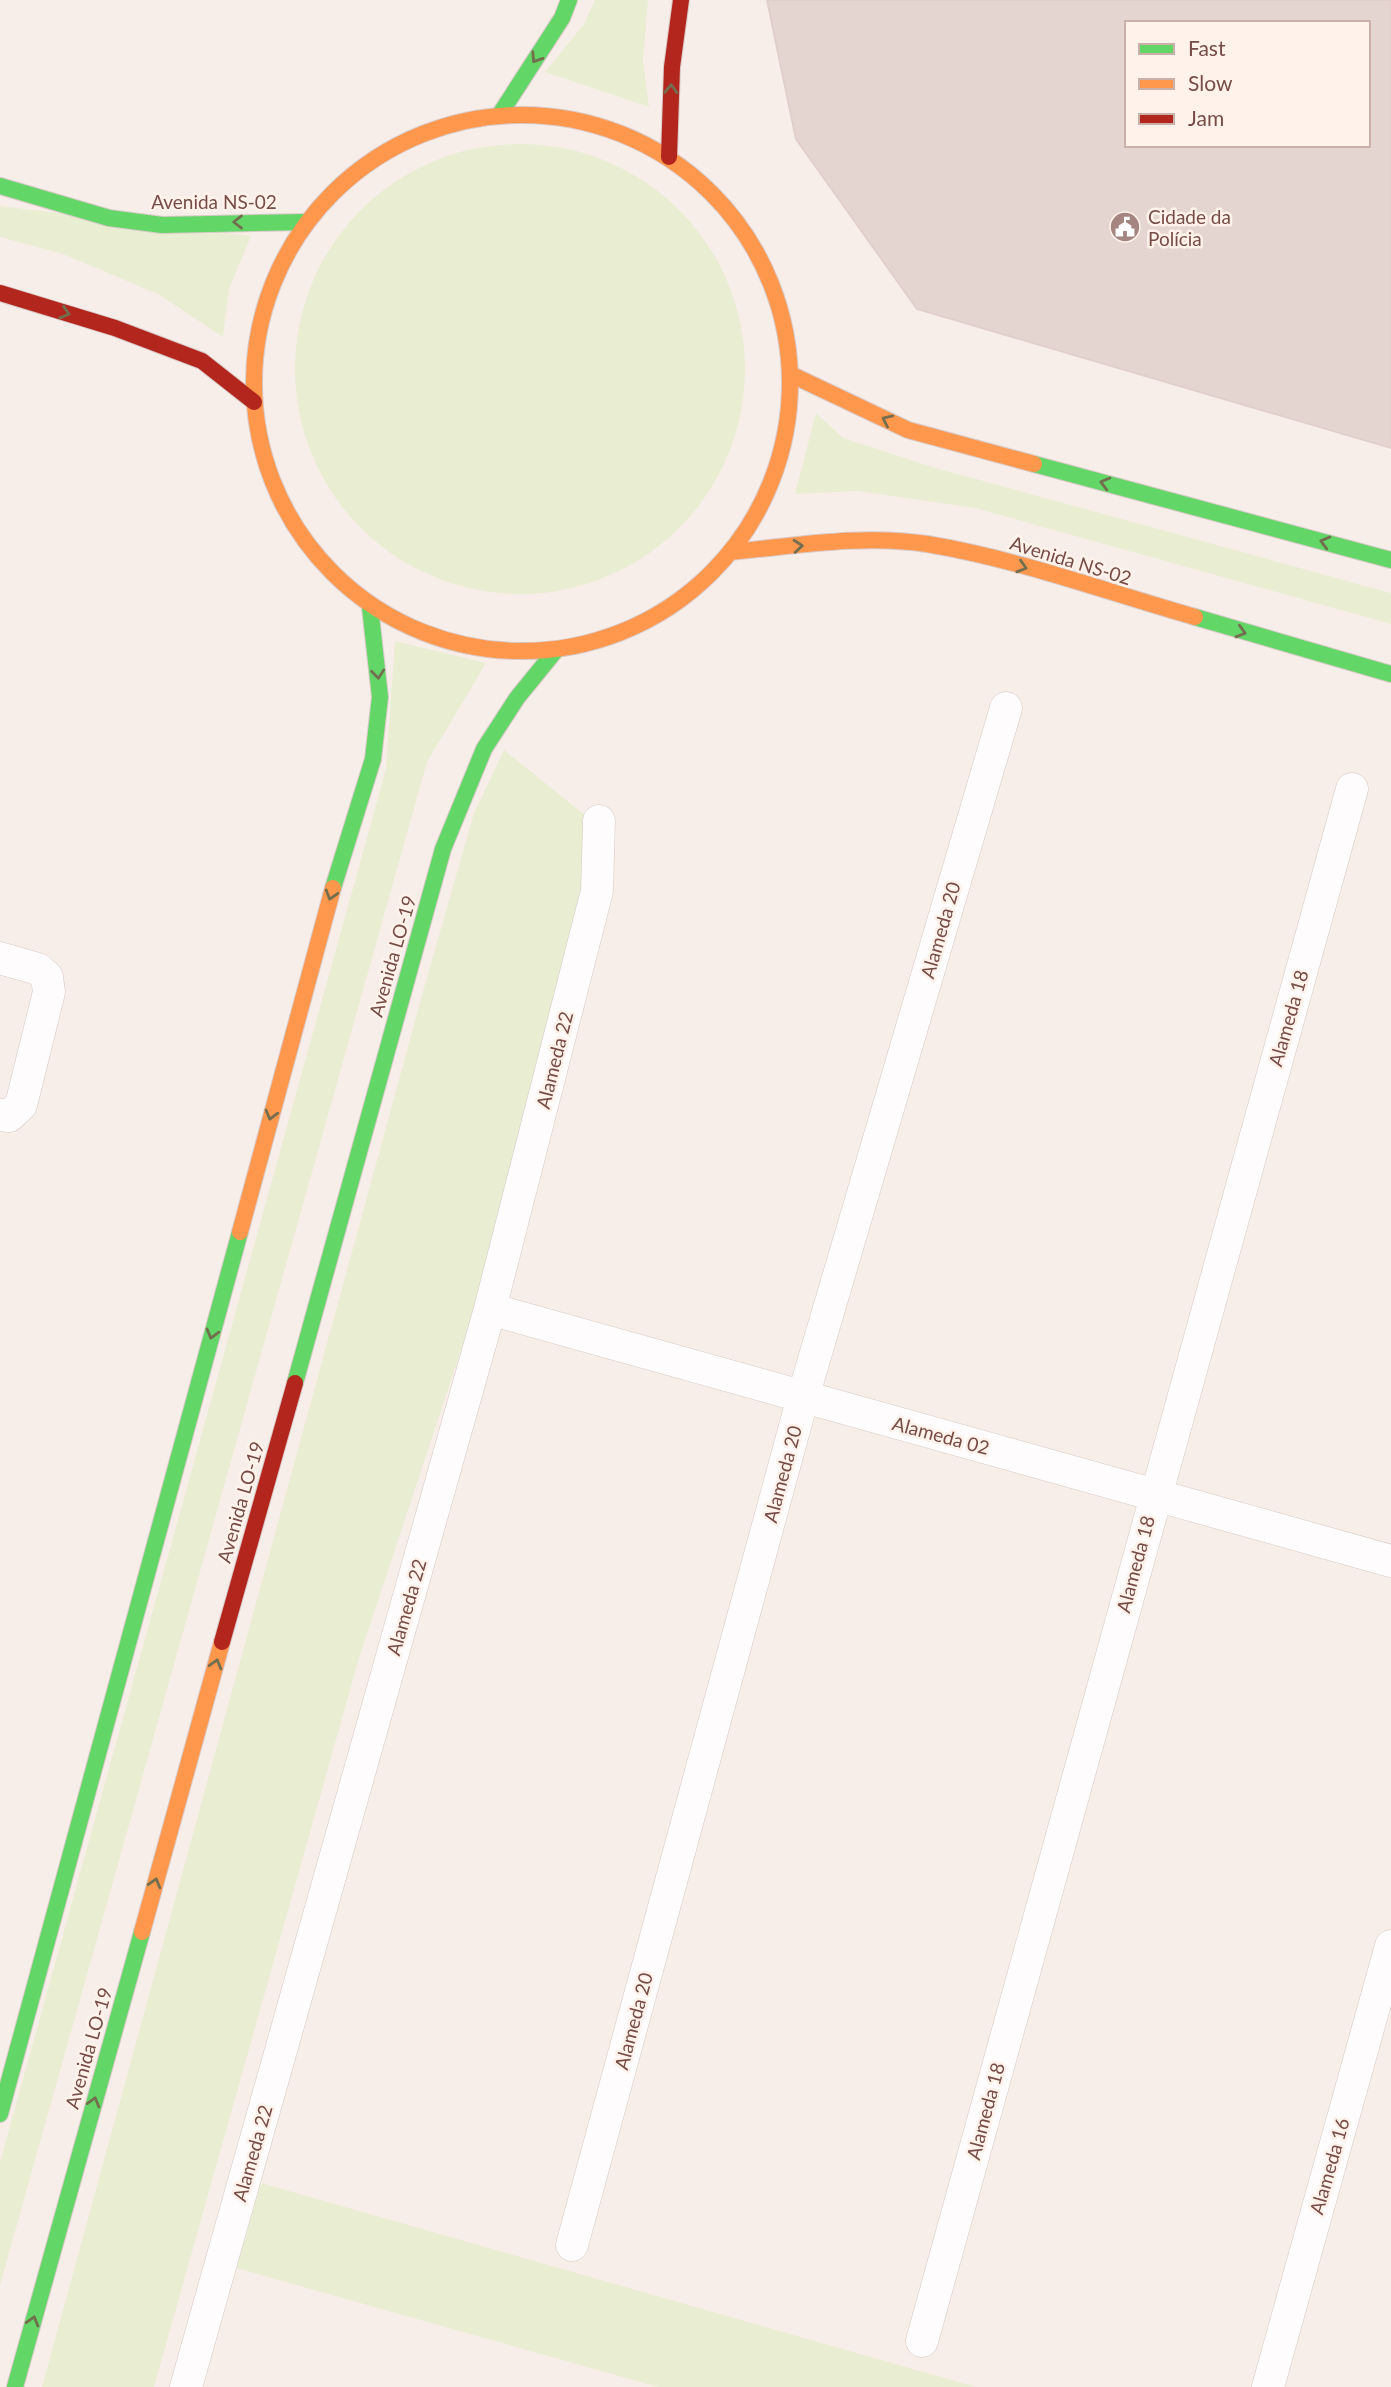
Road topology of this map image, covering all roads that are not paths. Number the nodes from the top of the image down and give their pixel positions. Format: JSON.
{"nodes":[{"id":1,"x":569,"y":0,"type":"edge"},
{"id":2,"x":681,"y":0,"type":"edge"},
{"id":3,"x":500,"y":114,"type":"junction"},
{"id":4,"x":669,"y":157,"type":"junction"},
{"id":5,"x":0,"y":186,"type":"edge"},
{"id":6,"x":307,"y":222,"type":"junction"},
{"id":7,"x":0,"y":293,"type":"edge"},
{"id":8,"x":790,"y":374,"type":"junction"},
{"id":9,"x":254,"y":402,"type":"junction"},
{"id":10,"x":730,"y":552,"type":"junction"},
{"id":11,"x":1391,"y":560,"type":"edge"},
{"id":12,"x":370,"y":607,"type":"junction"},
{"id":13,"x":556,"y":650,"type":"junction"},
{"id":14,"x":1391,"y":674,"type":"edge"},
{"id":15,"x":1006,"y":708,"type":"dead end"},
{"id":16,"x":1352,"y":789,"type":"dead end"},
{"id":17,"x":599,"y":821,"type":"dead end"},
{"id":18,"x":0,"y":958,"type":"edge"},
{"id":19,"x":0,"y":1115,"type":"edge"},
{"id":20,"x":490,"y":1309,"type":"junction"},
{"id":21,"x":803,"y":1397,"type":"junction"},
{"id":22,"x":1154,"y":1493,"type":"junction"},
{"id":23,"x":1391,"y":1561,"type":"edge"},
{"id":24,"x":1391,"y":1945,"type":"edge"},
{"id":25,"x":0,"y":2114,"type":"edge"},
{"id":26,"x":572,"y":2245,"type":"dead end"},
{"id":27,"x":922,"y":2341,"type":"dead end"},
{"id":28,"x":15,"y":2387,"type":"edge"},
{"id":29,"x":186,"y":2387,"type":"edge"},
{"id":30,"x":1268,"y":2387,"type":"edge"}],
"edges":[{"from":1,"to":3,"type":"main road","one_way":true},
{"from":4,"to":2,"type":"main road","one_way":true},
{"from":3,"to":4,"type":"main road"},
{"from":3,"to":6,"type":"main road"},
{"from":4,"to":8,"type":"main road"},
{"from":6,"to":5,"type":"main road","name":"Avenida NS-02","one_way":true},
{"from":6,"to":9,"type":"main road"},
{"from":7,"to":9,"type":"main road","one_way":true},
{"from":8,"to":10,"type":"main road"},
{"from":11,"to":8,"type":"main road","one_way":true},
{"from":9,"to":12,"type":"main road"},
{"from":10,"to":13,"type":"main road"},
{"from":10,"to":14,"type":"main road","name":"Avenida NS-02","one_way":true},
{"from":12,"to":13,"type":"main road"},
{"from":12,"to":25,"type":"main road","one_way":true},
{"from":28,"to":13,"type":"main road","name":"Avenida LO-19","one_way":true},
{"from":15,"to":21,"type":"street","name":"Alameda 20"},
{"from":16,"to":22,"type":"street","name":"Alameda 18"},
{"from":17,"to":20,"type":"street","name":"Alameda 22"},
{"from":18,"to":19,"type":"street"},
{"from":20,"to":21,"type":"street","name":"Alameda 02"},
{"from":20,"to":29,"type":"street","name":"Alameda 22"},
{"from":21,"to":22,"type":"street","name":"Alameda 02"},
{"from":21,"to":26,"type":"street","name":"Alameda 20"},
{"from":22,"to":23,"type":"street","name":"Alameda 02"},
{"from":22,"to":27,"type":"street","name":"Alameda 18"},
{"from":24,"to":30,"type":"street","name":"Alameda 16"}]}
